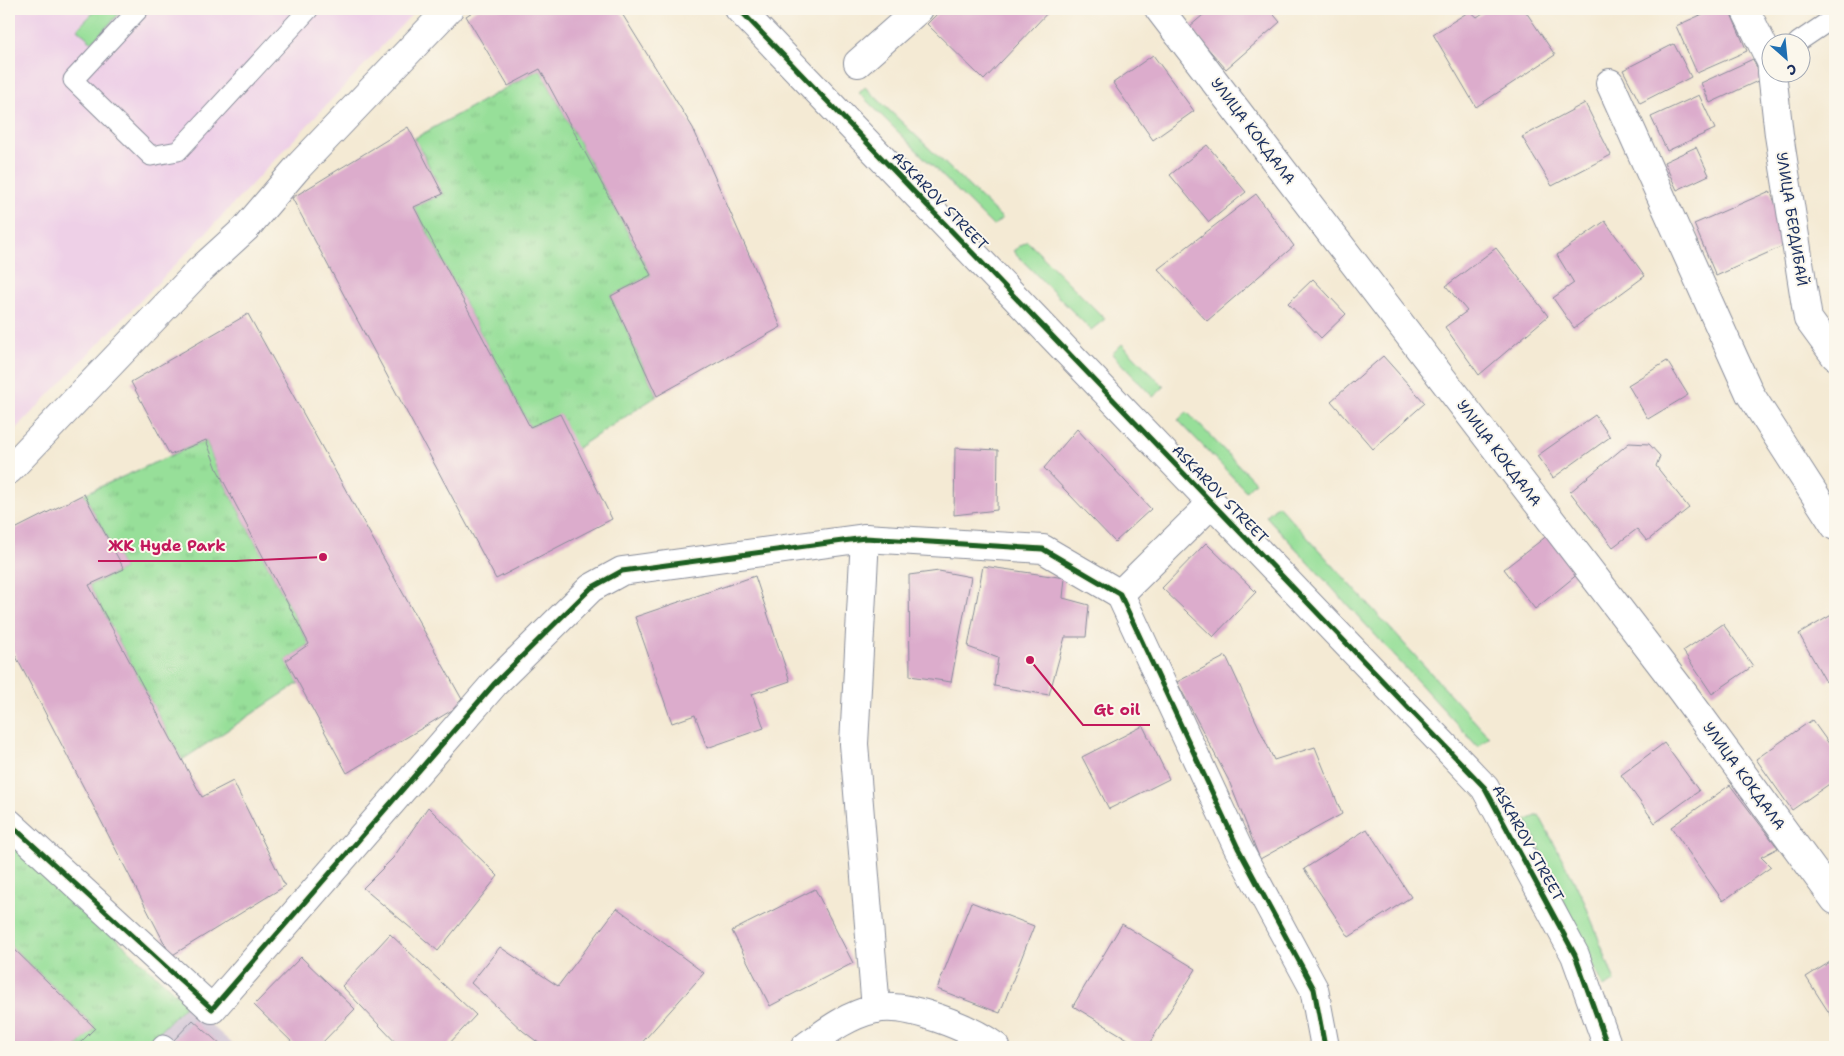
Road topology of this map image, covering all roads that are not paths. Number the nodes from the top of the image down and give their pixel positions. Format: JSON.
{"nodes":[{"id":1,"x":139,"y":9,"type":"edge"},
{"id":2,"x":309,"y":9,"type":"edge"},
{"id":3,"x":449,"y":9,"type":"edge"},
{"id":4,"x":739,"y":9,"type":"edge"},
{"id":5,"x":919,"y":9,"type":"edge"},
{"id":6,"x":1159,"y":9,"type":"edge"},
{"id":7,"x":1745,"y":9,"type":"edge"},
{"id":8,"x":1835,"y":17,"type":"edge"},
{"id":9,"x":1812,"y":33,"type":"edge"},
{"id":10,"x":1762,"y":46,"type":"edge"},
{"id":11,"x":858,"y":63,"type":"dead end"},
{"id":12,"x":1773,"y":82,"type":"edge"},
{"id":13,"x":1610,"y":83,"type":"dead end"},
{"id":14,"x":1835,"y":356,"type":"edge"},
{"id":15,"x":9,"y":470,"type":"edge"},
{"id":16,"x":1212,"y":503,"type":"junction"},
{"id":17,"x":1835,"y":526,"type":"edge"},
{"id":18,"x":865,"y":538,"type":"junction"},
{"id":19,"x":1120,"y":594,"type":"junction"},
{"id":20,"x":9,"y":823,"type":"edge"},
{"id":21,"x":1835,"y":900,"type":"edge"},
{"id":22,"x":876,"y":1009,"type":"junction"},
{"id":23,"x":161,"y":1047,"type":"edge"},
{"id":24,"x":166,"y":1047,"type":"edge"},
{"id":25,"x":805,"y":1047,"type":"edge"},
{"id":26,"x":996,"y":1047,"type":"edge"},
{"id":27,"x":1325,"y":1047,"type":"edge"},
{"id":28,"x":1608,"y":1047,"type":"edge"}],
"edges":[{"from":1,"to":2,"type":"lane"},
{"from":3,"to":15,"type":"street"},
{"from":4,"to":16,"type":"street","name":"ASKAROV STREET"},
{"from":5,"to":11,"type":"street"},
{"from":6,"to":21,"type":"street","name":"УЛИЦА КОКДАЛА"},
{"from":7,"to":10,"type":"street","name":"УЛИЦА БЕРДИБАЙ"},
{"from":8,"to":9,"type":"lane"},
{"from":12,"to":14,"type":"street","name":"УЛИЦА БЕРДИБАЙ"},
{"from":13,"to":17,"type":"street"},
{"from":16,"to":19,"type":"street"},
{"from":16,"to":28,"type":"street","name":"ASKAROV STREET"},
{"from":18,"to":19,"type":"street"},
{"from":18,"to":20,"type":"street"},
{"from":18,"to":22,"type":"street"},
{"from":19,"to":27,"type":"street"},
{"from":22,"to":25,"type":"street"},
{"from":22,"to":26,"type":"street"},
{"from":23,"to":24,"type":"lane"}]}
